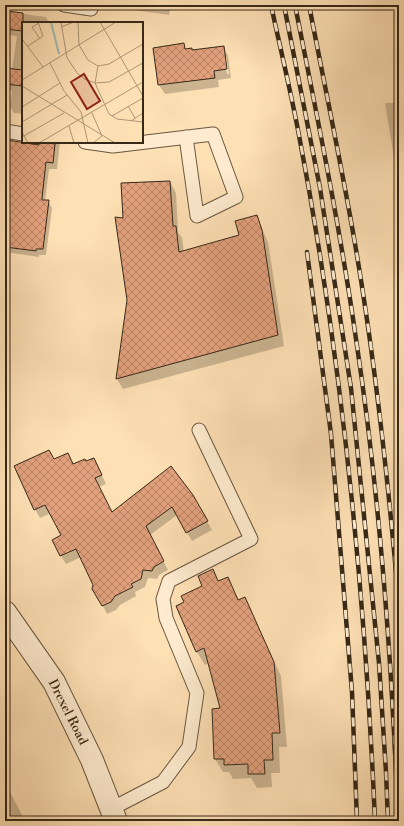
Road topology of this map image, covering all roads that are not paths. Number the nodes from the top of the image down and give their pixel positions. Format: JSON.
{"nodes":[{"id":1,"x":64,"y":5,"type":"edge"},
{"id":2,"x":91,"y":9,"type":"dead end"},
{"id":3,"x":5,"y":131,"type":"edge"},
{"id":4,"x":22,"y":134,"type":"edge"},
{"id":5,"x":186,"y":137,"type":"junction"},
{"id":6,"x":143,"y":142,"type":"edge"},
{"id":7,"x":92,"y":143,"type":"edge"},
{"id":8,"x":137,"y":143,"type":"edge"},
{"id":9,"x":199,"y":430,"type":"dead end"},
{"id":10,"x":5,"y":612,"type":"edge"},
{"id":11,"x":114,"y":815,"type":"edge"}],
"edges":[{"from":1,"to":2,"type":"lane"},
{"from":3,"to":4,"type":"lane"},
{"from":5,"to":5,"type":"lane"},
{"from":5,"to":6,"type":"lane"},
{"from":7,"to":8,"type":"lane"},
{"from":9,"to":11,"type":"lane"},
{"from":10,"to":11,"type":"street","name":"Drexel Road"}]}
